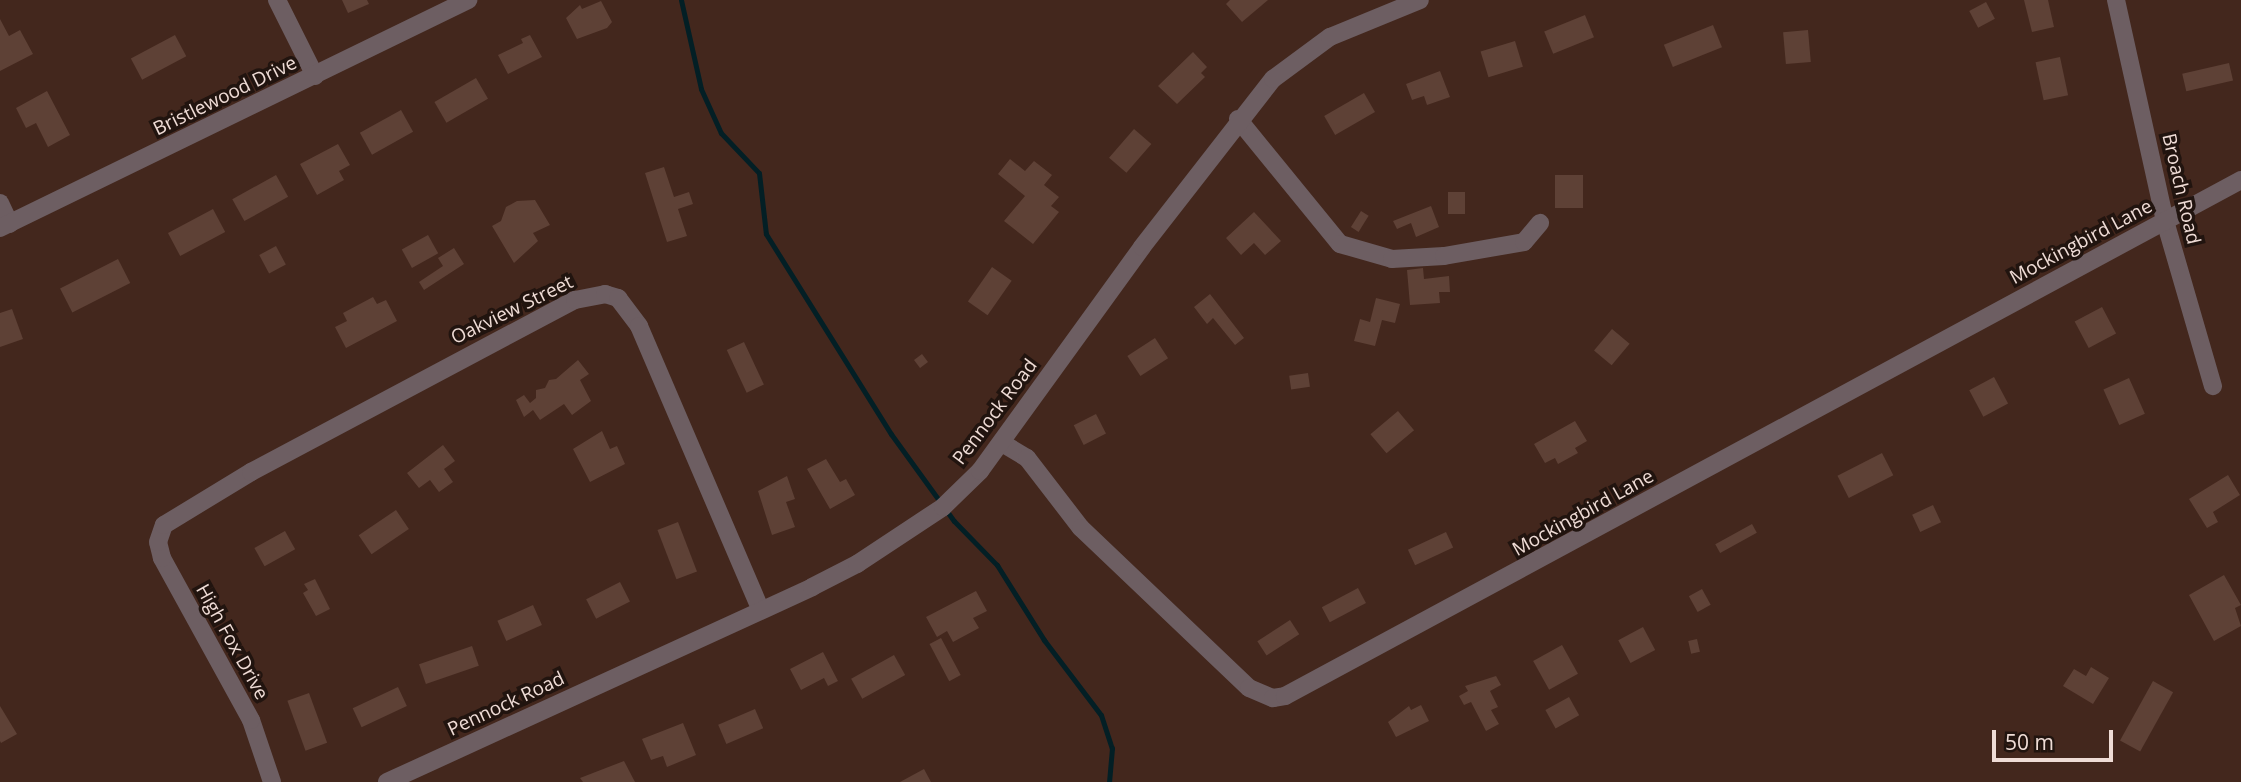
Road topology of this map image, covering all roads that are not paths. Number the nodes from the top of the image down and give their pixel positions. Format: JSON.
{"nodes":[{"id":1,"x":277,"y":0,"type":"edge"},
{"id":2,"x":468,"y":0,"type":"edge"},
{"id":3,"x":1420,"y":0,"type":"edge"},
{"id":4,"x":2116,"y":0,"type":"edge"},
{"id":5,"x":315,"y":76,"type":"junction"},
{"id":6,"x":1238,"y":119,"type":"junction"},
{"id":7,"x":2241,"y":180,"type":"edge"},
{"id":8,"x":0,"y":203,"type":"edge"},
{"id":9,"x":2165,"y":221,"type":"junction"},
{"id":10,"x":1540,"y":223,"type":"dead end"},
{"id":11,"x":5,"y":226,"type":"edge"},
{"id":12,"x":2213,"y":386,"type":"dead end"},
{"id":13,"x":1002,"y":443,"type":"junction"},
{"id":14,"x":164,"y":525,"type":"joint"},
{"id":15,"x":761,"y":610,"type":"junction"},
{"id":16,"x":272,"y":782,"type":"edge"},
{"id":17,"x":387,"y":782,"type":"edge"}],
"edges":[{"from":1,"to":5,"type":"street"},
{"from":2,"to":5,"type":"street","name":"Bristlewood Drive"},
{"from":3,"to":6,"type":"street","name":"Pennock Road"},
{"from":4,"to":9,"type":"street","name":"Broach Road"},
{"from":5,"to":11,"type":"street","name":"Bristlewood Drive"},
{"from":6,"to":10,"type":"street"},
{"from":6,"to":13,"type":"street","name":"Pennock Road"},
{"from":7,"to":9,"type":"street","name":"Mockingbird Lane"},
{"from":8,"to":11,"type":"street"},
{"from":9,"to":12,"type":"street","name":"Broach Road"},
{"from":9,"to":13,"type":"street","name":"Mockingbird Lane"},
{"from":13,"to":15,"type":"street","name":"Pennock Road"},
{"from":14,"to":15,"type":"street","name":"Oakview Street"},
{"from":14,"to":16,"type":"street","name":"High Fox Drive"},
{"from":15,"to":17,"type":"street","name":"Pennock Road"}]}
